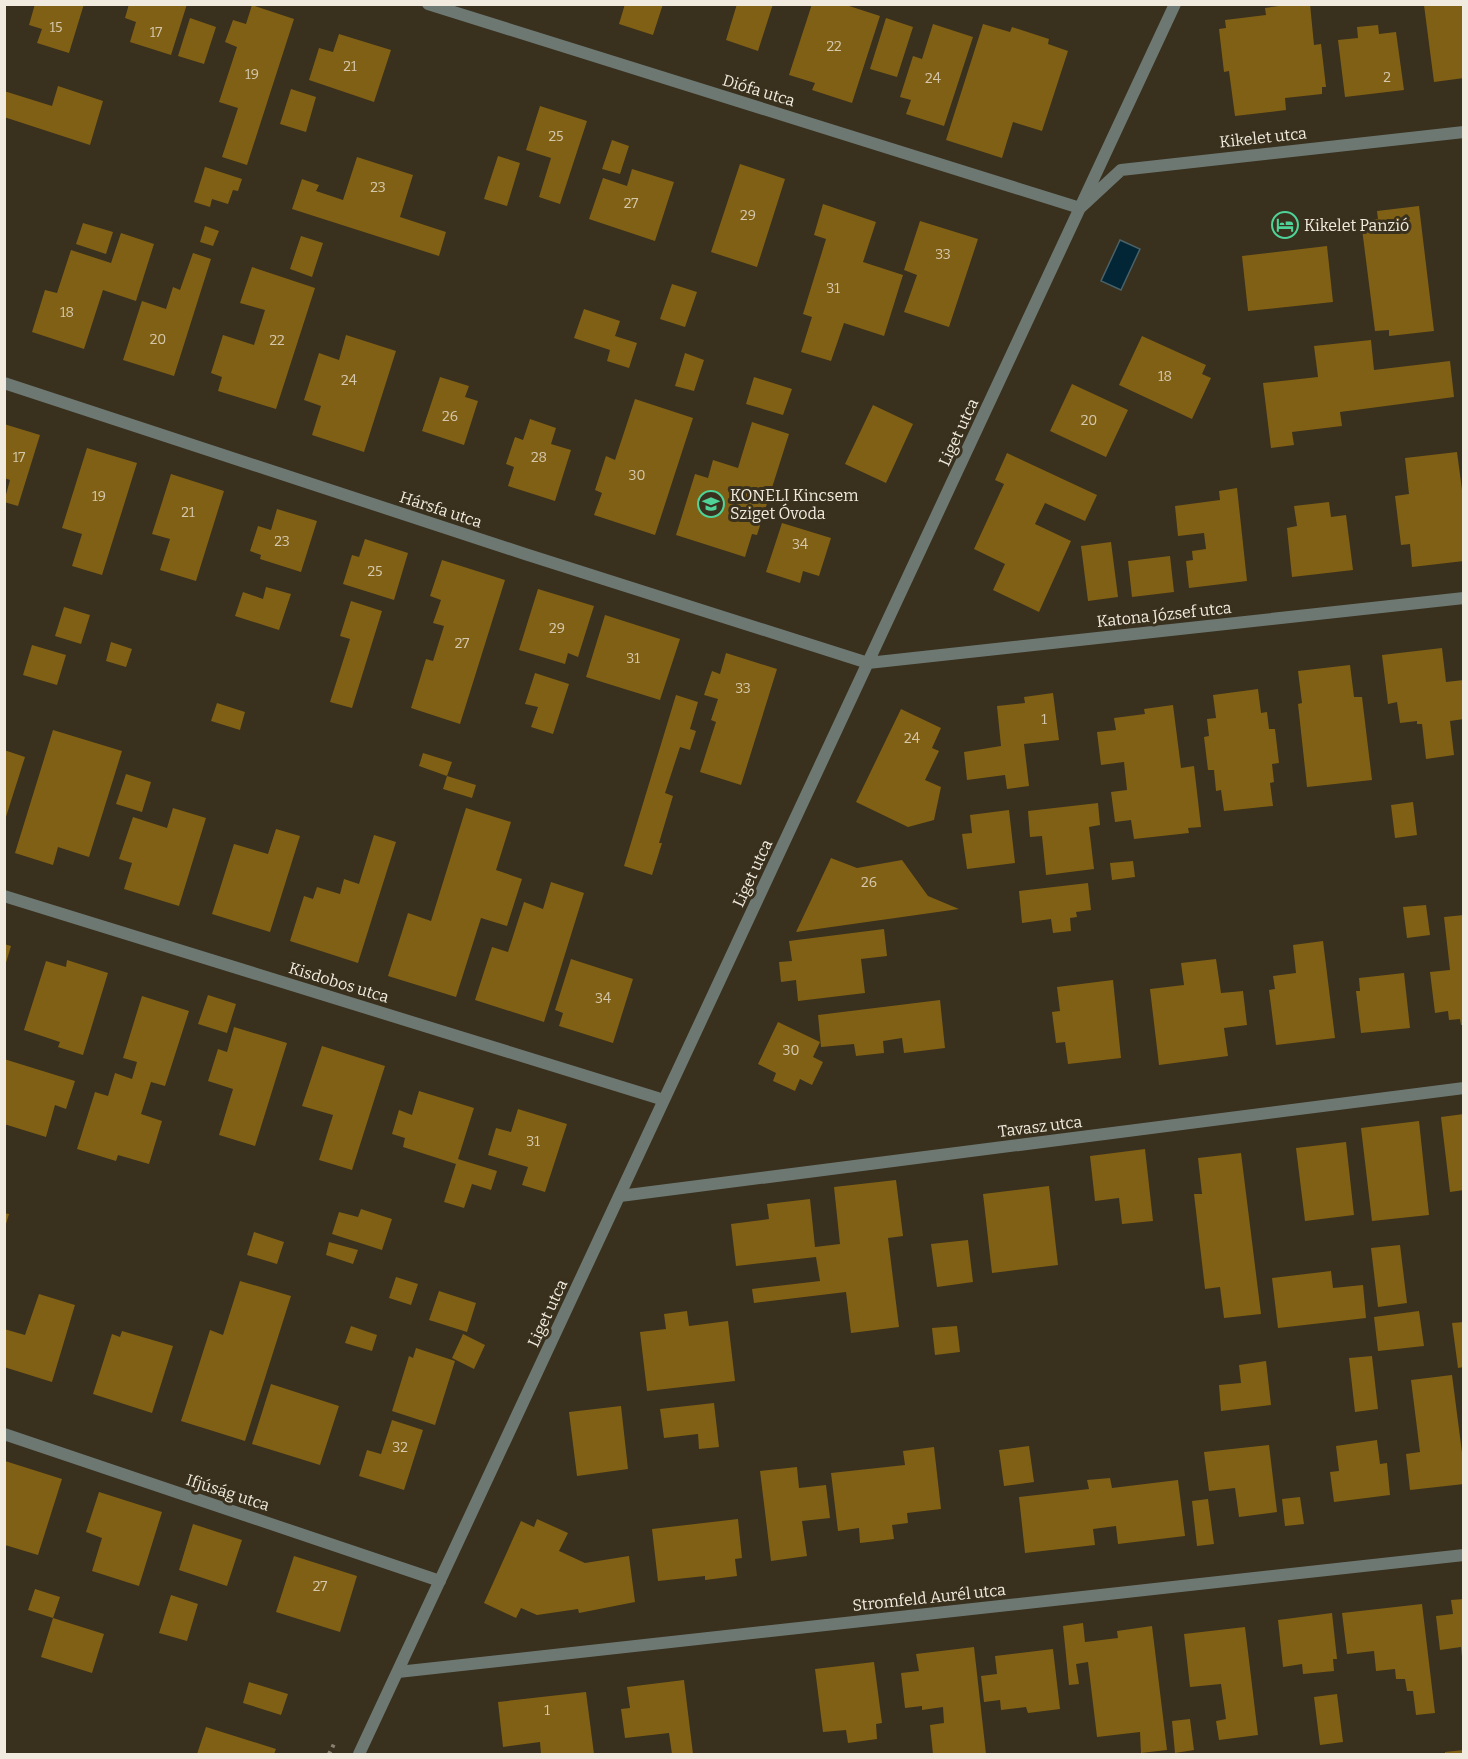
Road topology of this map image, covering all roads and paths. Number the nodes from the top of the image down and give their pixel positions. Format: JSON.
{"nodes":[{"id":1,"x":428,"y":4,"type":"edge"},
{"id":2,"x":1175,"y":4,"type":"edge"},
{"id":3,"x":1464,"y":132,"type":"edge"},
{"id":4,"x":1080,"y":208,"type":"junction"},
{"id":5,"x":4,"y":382,"type":"edge"},
{"id":6,"x":1464,"y":598,"type":"edge"},
{"id":7,"x":868,"y":663,"type":"junction"},
{"id":8,"x":4,"y":896,"type":"edge"},
{"id":9,"x":1464,"y":1088,"type":"edge"},
{"id":10,"x":664,"y":1100,"type":"junction"},
{"id":11,"x":620,"y":1196,"type":"junction"},
{"id":12,"x":4,"y":1434,"type":"edge"},
{"id":13,"x":1464,"y":1555,"type":"edge"},
{"id":14,"x":440,"y":1581,"type":"junction"},
{"id":15,"x":398,"y":1672,"type":"junction"},
{"id":16,"x":360,"y":1755,"type":"edge"}],
"edges":[{"from":1,"to":4,"type":"street","name":"Diófa utca"},
{"from":2,"to":4,"type":"street","name":"Liget utca"},
{"from":3,"to":4,"type":"street","name":"Kikelet utca"},
{"from":4,"to":7,"type":"street","name":"Liget utca"},
{"from":5,"to":7,"type":"street","name":"Hársfa utca"},
{"from":6,"to":7,"type":"street","name":"Katona József utca"},
{"from":7,"to":10,"type":"street","name":"Liget utca"},
{"from":8,"to":10,"type":"street","name":"Kisdobos utca"},
{"from":9,"to":11,"type":"street","name":"Tavasz utca"},
{"from":10,"to":11,"type":"street","name":"Liget utca"},
{"from":11,"to":14,"type":"street","name":"Liget utca"},
{"from":12,"to":14,"type":"street","name":"Ifjúság utca"},
{"from":13,"to":15,"type":"street","name":"Stromfeld Aurél utca"},
{"from":14,"to":15,"type":"street","name":"Liget utca"},
{"from":15,"to":16,"type":"street","name":"Liget utca"}]}
